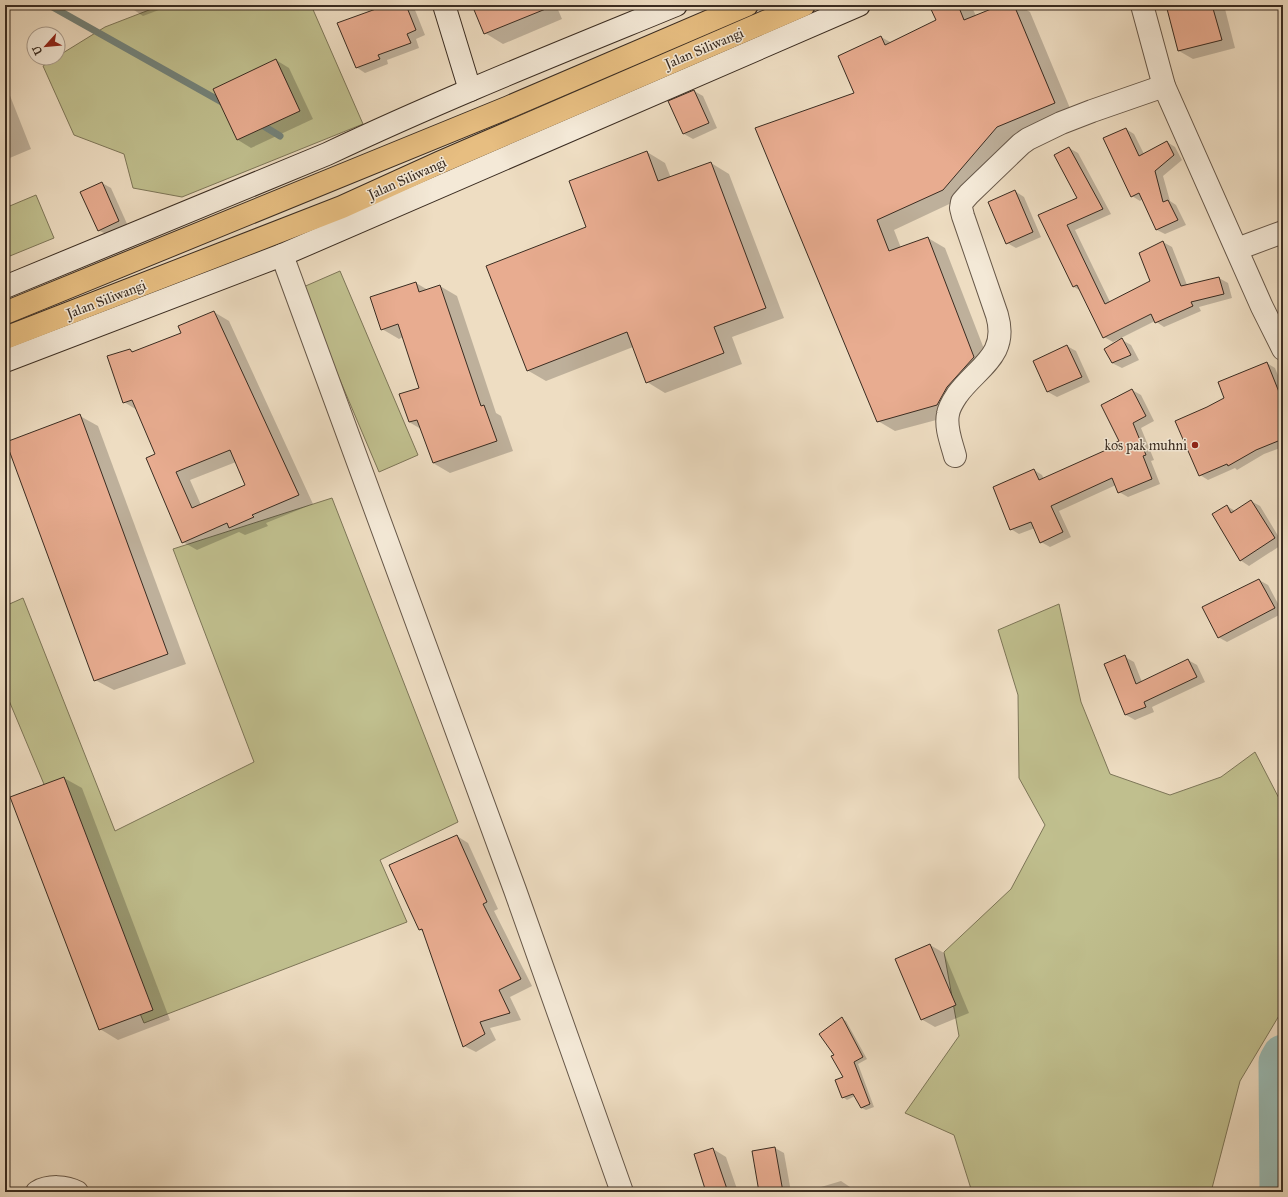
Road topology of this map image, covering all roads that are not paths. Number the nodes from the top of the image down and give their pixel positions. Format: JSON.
{"nodes":[{"id":1,"x":444,"y":5,"type":"edge"},
{"id":2,"x":676,"y":5,"type":"edge"},
{"id":3,"x":747,"y":5,"type":"edge"},
{"id":4,"x":804,"y":5,"type":"edge"},
{"id":5,"x":859,"y":5,"type":"edge"},
{"id":6,"x":1142,"y":5,"type":"edge"},
{"id":7,"x":1164,"y":86,"type":"junction"},
{"id":8,"x":470,"y":90,"type":"junction"},
{"id":9,"x":1283,"y":232,"type":"edge"},
{"id":10,"x":1237,"y":249,"type":"junction"},
{"id":11,"x":282,"y":255,"type":"junction"},
{"id":12,"x":5,"y":287,"type":"edge"},
{"id":13,"x":5,"y":313,"type":"edge"},
{"id":14,"x":5,"y":338,"type":"edge"},
{"id":15,"x":1283,"y":349,"type":"edge"},
{"id":16,"x":5,"y":361,"type":"edge"},
{"id":17,"x":955,"y":456,"type":"dead end"},
{"id":18,"x":37,"y":1192,"type":"edge"},
{"id":19,"x":78,"y":1192,"type":"edge"},
{"id":20,"x":622,"y":1192,"type":"edge"}],
"edges":[{"from":1,"to":8,"type":"street"},
{"from":2,"to":8,"type":"street"},
{"from":3,"to":13,"type":"highway","name":"Jalan Siliwangi"},
{"from":4,"to":14,"type":"highway","name":"Jalan Siliwangi"},
{"from":5,"to":11,"type":"street"},
{"from":6,"to":7,"type":"street"},
{"from":7,"to":10,"type":"street"},
{"from":7,"to":17,"type":"street"},
{"from":8,"to":12,"type":"street"},
{"from":9,"to":10,"type":"street"},
{"from":10,"to":15,"type":"street"},
{"from":11,"to":16,"type":"street"},
{"from":11,"to":20,"type":"street"},
{"from":18,"to":19,"type":"street"}]}
